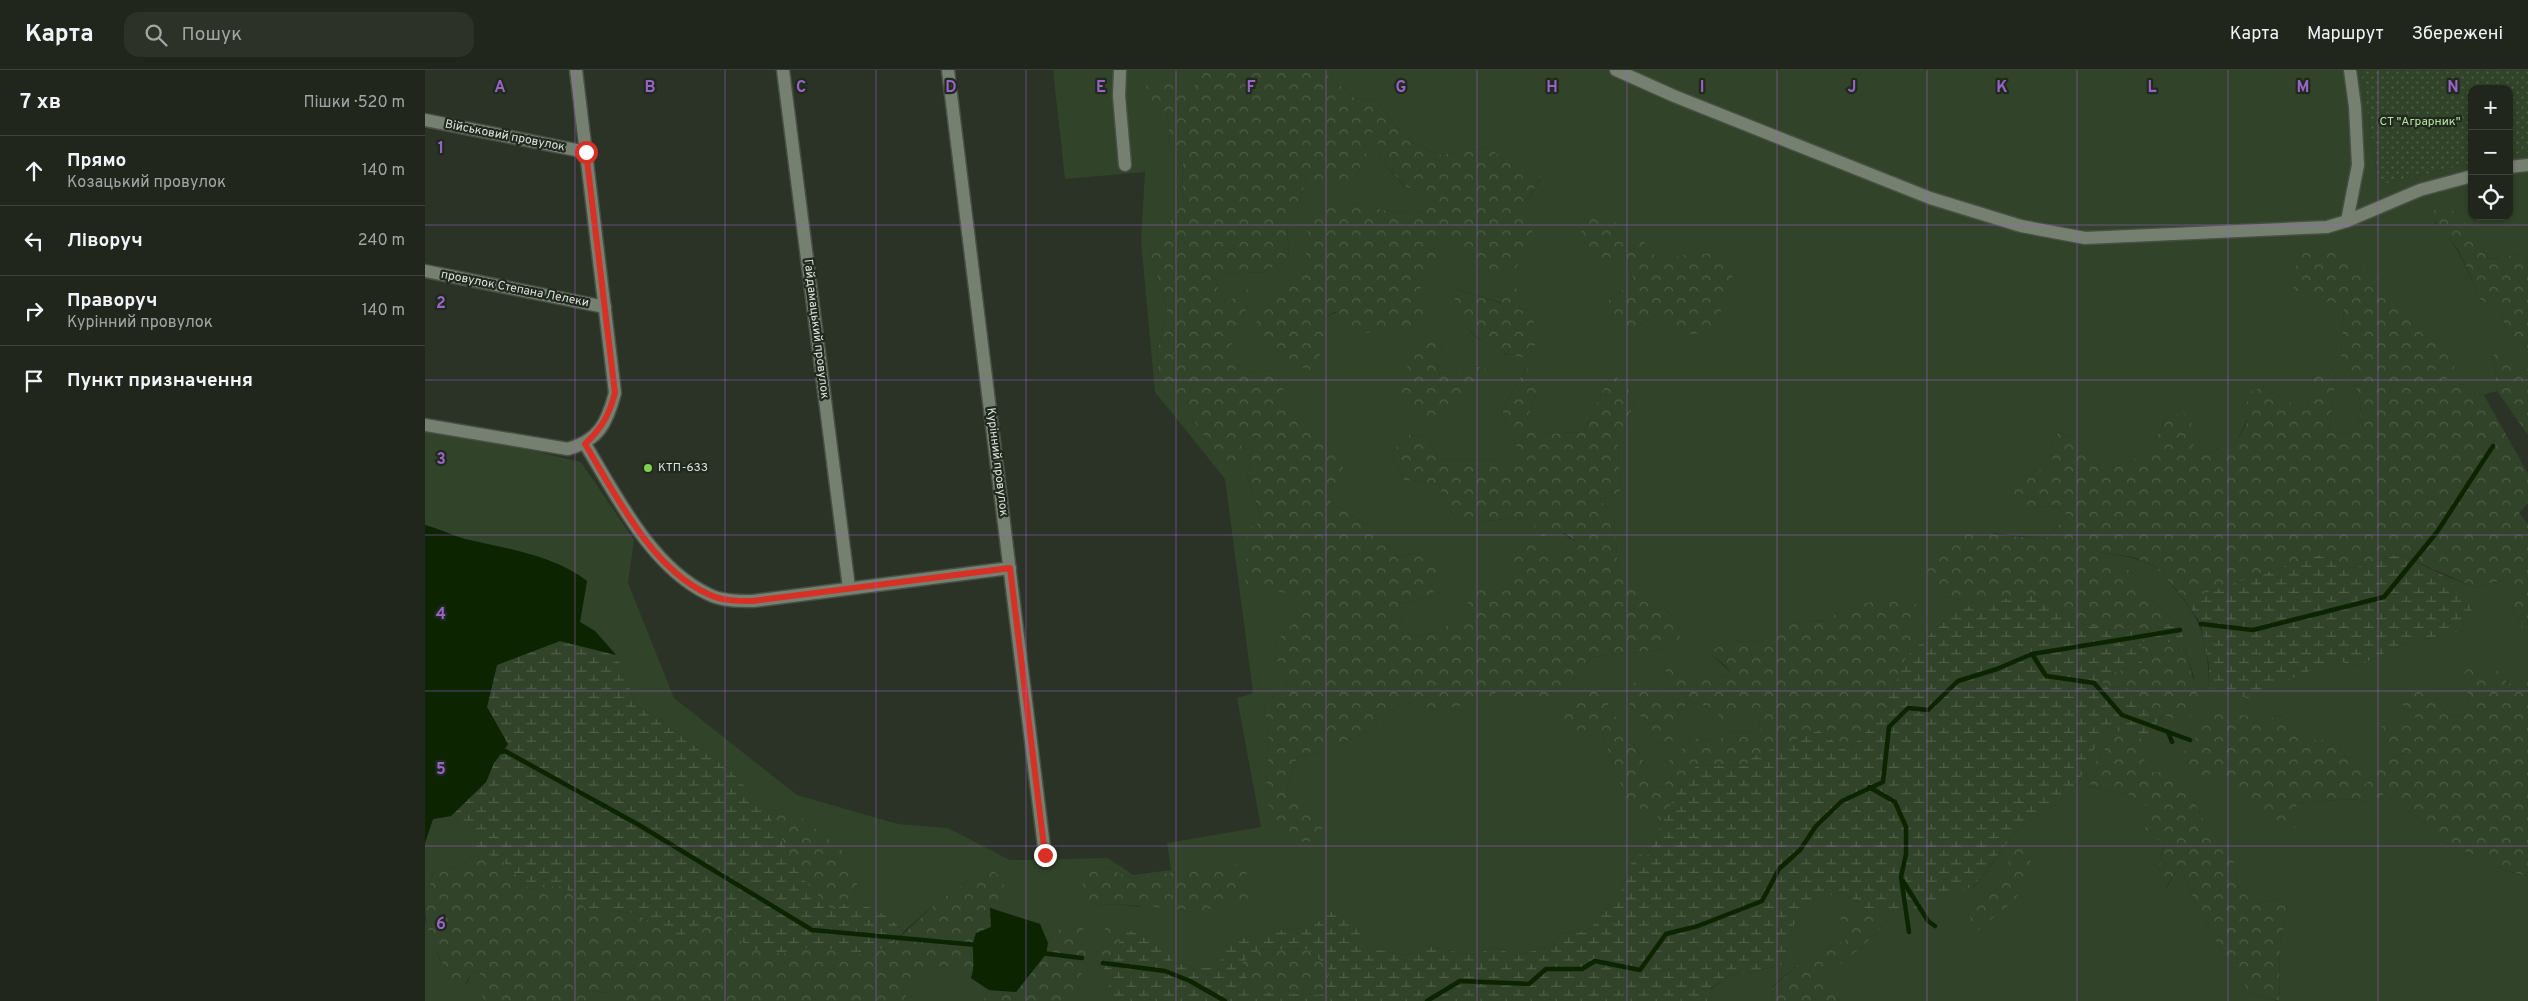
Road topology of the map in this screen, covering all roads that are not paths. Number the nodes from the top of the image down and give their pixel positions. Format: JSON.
{"nodes":[{"id":1,"x":575,"y":70,"type":"edge"},
{"id":2,"x":783,"y":70,"type":"edge"},
{"id":3,"x":948,"y":70,"type":"edge"},
{"id":4,"x":1120,"y":70,"type":"edge"},
{"id":5,"x":1616,"y":70,"type":"edge"},
{"id":6,"x":2350,"y":70,"type":"edge"},
{"id":7,"x":425,"y":120,"type":"edge"},
{"id":8,"x":586,"y":152,"type":"junction"},
{"id":9,"x":2528,"y":164,"type":"edge"},
{"id":10,"x":1125,"y":165,"type":"dead end"},
{"id":11,"x":2513,"y":166,"type":"edge"},
{"id":12,"x":2468,"y":177,"type":"edge"},
{"id":13,"x":2347,"y":221,"type":"junction"},
{"id":14,"x":425,"y":271,"type":"edge"},
{"id":15,"x":605,"y":307,"type":"junction"},
{"id":16,"x":425,"y":424,"type":"edge"},
{"id":17,"x":585,"y":444,"type":"junction"},
{"id":18,"x":1010,"y":568,"type":"junction"},
{"id":19,"x":849,"y":588,"type":"junction"},
{"id":20,"x":1045,"y":855,"type":"dead end"}],
"edges":[{"from":1,"to":8,"type":"street"},
{"from":2,"to":19,"type":"street","name":"Гайдамацький провулок"},
{"from":3,"to":18,"type":"street","name":"Курінний провулок"},
{"from":4,"to":10,"type":"street"},
{"from":5,"to":13,"type":"street"},
{"from":6,"to":13,"type":"street"},
{"from":7,"to":8,"type":"street","name":"Військовий провулок"},
{"from":8,"to":15,"type":"street"},
{"from":9,"to":11,"type":"street"},
{"from":12,"to":13,"type":"street"},
{"from":14,"to":15,"type":"street","name":"провулок Степана Лелеки"},
{"from":15,"to":17,"type":"street"},
{"from":16,"to":17,"type":"street"},
{"from":17,"to":19,"type":"street"},
{"from":18,"to":19,"type":"street"},
{"from":18,"to":20,"type":"street","name":"Курінний провулок"}]}
